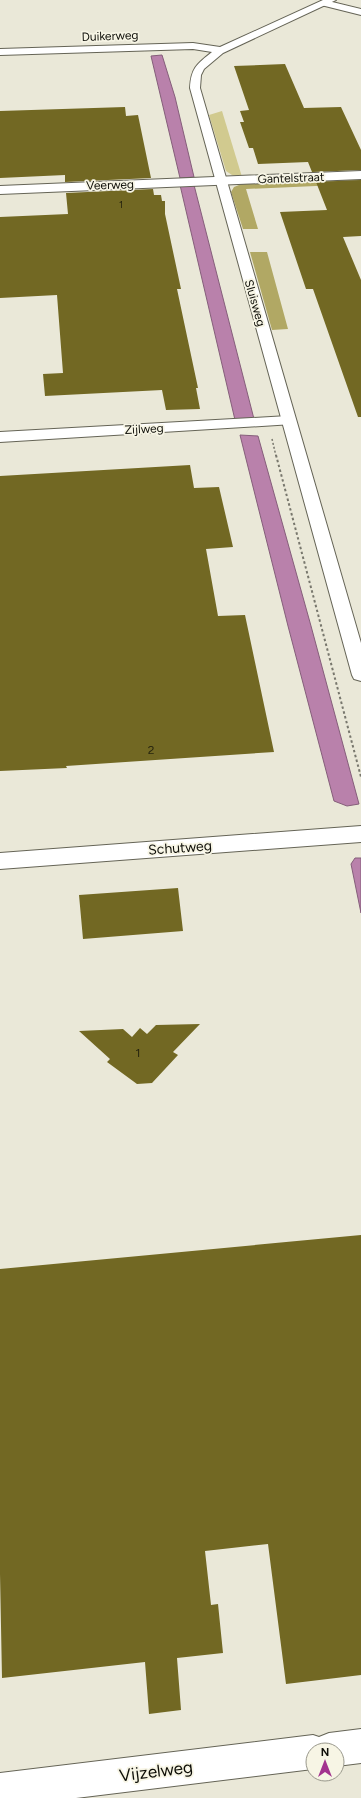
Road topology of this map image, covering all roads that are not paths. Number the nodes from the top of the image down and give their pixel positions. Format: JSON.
{"nodes":[{"id":1,"x":328,"y":2,"type":"edge"},
{"id":2,"x":361,"y":12,"type":"edge"},
{"id":3,"x":221,"y":50,"type":"junction"},
{"id":4,"x":0,"y":52,"type":"edge"},
{"id":5,"x":361,"y":175,"type":"edge"},
{"id":6,"x":220,"y":181,"type":"junction"},
{"id":7,"x":0,"y":190,"type":"edge"},
{"id":8,"x":288,"y":421,"type":"junction"},
{"id":9,"x":0,"y":437,"type":"edge"},
{"id":10,"x":361,"y":675,"type":"edge"},
{"id":11,"x":361,"y":834,"type":"edge"},
{"id":12,"x":0,"y":861,"type":"edge"},
{"id":13,"x":361,"y":1746,"type":"edge"},
{"id":14,"x":345,"y":1748,"type":"edge"},
{"id":15,"x":305,"y":1753,"type":"edge"},
{"id":16,"x":0,"y":1790,"type":"edge"}],
"edges":[{"from":1,"to":2,"type":"street","name":"Sluisweg"},
{"from":1,"to":3,"type":"street","name":"Sluisweg"},
{"from":3,"to":4,"type":"street","name":"Duikerweg"},
{"from":3,"to":6,"type":"street","name":"Sluisweg"},
{"from":5,"to":6,"type":"street","name":"Gantelstraat"},
{"from":6,"to":7,"type":"street","name":"Veerweg"},
{"from":6,"to":8,"type":"street","name":"Sluisweg"},
{"from":8,"to":9,"type":"street","name":"Zijlweg"},
{"from":8,"to":10,"type":"street","name":"Sluisweg"},
{"from":11,"to":12,"type":"street","name":"Schutweg"},
{"from":13,"to":14,"type":"street"},
{"from":15,"to":16,"type":"street","name":"Vijzelweg"}]}
